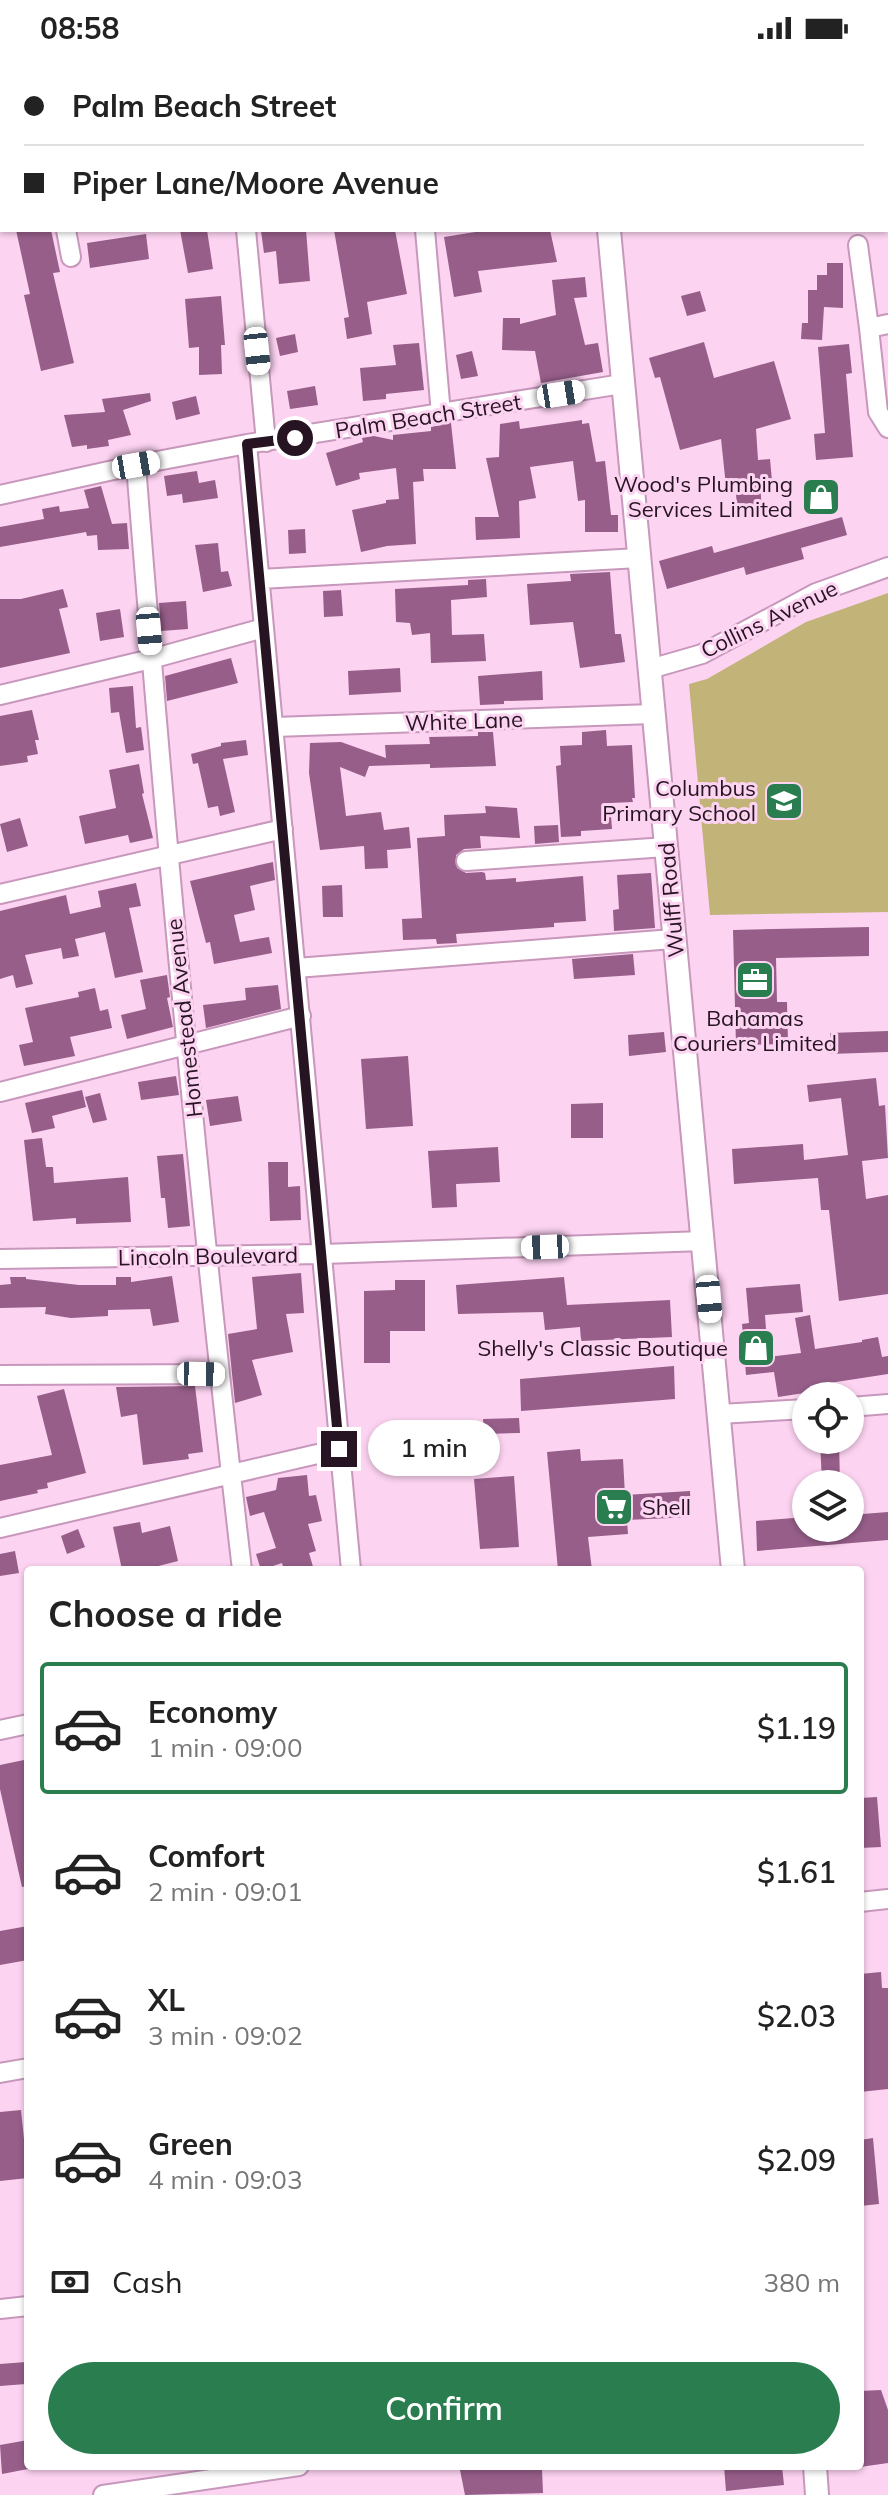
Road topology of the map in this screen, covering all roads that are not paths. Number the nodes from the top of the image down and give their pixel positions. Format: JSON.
{"nodes":[{"id":1,"x":66,"y":232,"type":"edge"},
{"id":2,"x":246,"y":232,"type":"edge"},
{"id":3,"x":425,"y":232,"type":"edge"},
{"id":4,"x":609,"y":232,"type":"edge"},
{"id":5,"x":858,"y":245,"type":"dead end"},
{"id":6,"x":71,"y":257,"type":"dead end"},
{"id":7,"x":888,"y":324,"type":"edge"},
{"id":8,"x":869,"y":328,"type":"junction"},
{"id":9,"x":622,"y":384,"type":"junction"},
{"id":10,"x":441,"y":414,"type":"junction"},
{"id":11,"x":888,"y":428,"type":"edge"},
{"id":12,"x":256,"y":443,"type":"junction"},
{"id":13,"x":136,"y":465,"type":"junction"},
{"id":14,"x":0,"y":495,"type":"edge"},
{"id":15,"x":639,"y":558,"type":"junction"},
{"id":16,"x":888,"y":567,"type":"edge"},
{"id":17,"x":260,"y":579,"type":"junction"},
{"id":18,"x":264,"y":628,"type":"junction"},
{"id":19,"x":151,"y":659,"type":"junction"},
{"id":20,"x":650,"y":669,"type":"junction"},
{"id":21,"x":0,"y":695,"type":"edge"},
{"id":22,"x":653,"y":714,"type":"junction"},
{"id":23,"x":274,"y":727,"type":"junction"},
{"id":24,"x":283,"y":829,"type":"junction"},
{"id":25,"x":666,"y":847,"type":"junction"},
{"id":26,"x":167,"y":855,"type":"junction"},
{"id":27,"x":466,"y":861,"type":"dead end"},
{"id":28,"x":0,"y":894,"type":"edge"},
{"id":29,"x":673,"y":939,"type":"junction"},
{"id":30,"x":296,"y":968,"type":"junction"},
{"id":31,"x":301,"y":1016,"type":"junction"},
{"id":32,"x":188,"y":1044,"type":"junction"},
{"id":33,"x":0,"y":1092,"type":"edge"},
{"id":34,"x":704,"y":1241,"type":"junction"},
{"id":35,"x":323,"y":1254,"type":"junction"},
{"id":36,"x":206,"y":1255,"type":"junction"},
{"id":37,"x":0,"y":1259,"type":"edge"},
{"id":38,"x":220,"y":1374,"type":"junction"},
{"id":39,"x":0,"y":1375,"type":"edge"},
{"id":40,"x":888,"y":1404,"type":"edge"},
{"id":41,"x":864,"y":1406,"type":"edge"},
{"id":42,"x":792,"y":1410,"type":"edge"},
{"id":43,"x":719,"y":1414,"type":"junction"},
{"id":44,"x":339,"y":1449,"type":"junction"},
{"id":45,"x":231,"y":1474,"type":"junction"},
{"id":46,"x":0,"y":1528,"type":"edge"},
{"id":47,"x":242,"y":1566,"type":"edge"},
{"id":48,"x":351,"y":1566,"type":"edge"},
{"id":49,"x":733,"y":1566,"type":"edge"},
{"id":50,"x":24,"y":1725,"type":"edge"},
{"id":51,"x":0,"y":1730,"type":"edge"},
{"id":52,"x":888,"y":1899,"type":"edge"},
{"id":53,"x":864,"y":1902,"type":"edge"},
{"id":54,"x":24,"y":2069,"type":"edge"},
{"id":55,"x":0,"y":2073,"type":"edge"},
{"id":56,"x":24,"y":2306,"type":"edge"},
{"id":57,"x":0,"y":2309,"type":"edge"},
{"id":58,"x":272,"y":2470,"type":"edge"},
{"id":59,"x":815,"y":2470,"type":"edge"},
{"id":60,"x":103,"y":2495,"type":"edge"},
{"id":61,"x":817,"y":2495,"type":"edge"}],
"edges":[{"from":1,"to":6,"type":"street"},
{"from":2,"to":12,"type":"street"},
{"from":3,"to":10,"type":"street"},
{"from":4,"to":9,"type":"main road","name":"Wulff Road"},
{"from":5,"to":8,"type":"street"},
{"from":7,"to":8,"type":"street"},
{"from":8,"to":11,"type":"street"},
{"from":9,"to":10,"type":"street","name":"Palm Beach Street"},
{"from":9,"to":15,"type":"main road","name":"Wulff Road"},
{"from":10,"to":12,"type":"street","name":"Palm Beach Street"},
{"from":12,"to":13,"type":"street","name":"Palm Beach Street"},
{"from":12,"to":17,"type":"street"},
{"from":13,"to":14,"type":"street","name":"Palm Beach Street"},
{"from":13,"to":19,"type":"street","name":"Homestead Avenue"},
{"from":15,"to":17,"type":"street"},
{"from":15,"to":20,"type":"main road","name":"Wulff Road"},
{"from":16,"to":20,"type":"street","name":"Collins Avenue"},
{"from":17,"to":18,"type":"street"},
{"from":18,"to":19,"type":"street"},
{"from":18,"to":23,"type":"street"},
{"from":19,"to":21,"type":"street"},
{"from":19,"to":26,"type":"street","name":"Homestead Avenue"},
{"from":20,"to":22,"type":"main road","name":"Wulff Road"},
{"from":22,"to":23,"type":"street","name":"White Lane"},
{"from":22,"to":25,"type":"main road","name":"Wulff Road"},
{"from":23,"to":24,"type":"street"},
{"from":24,"to":26,"type":"street"},
{"from":24,"to":30,"type":"street"},
{"from":25,"to":27,"type":"street"},
{"from":25,"to":29,"type":"main road","name":"Wulff Road"},
{"from":26,"to":28,"type":"street"},
{"from":26,"to":32,"type":"street","name":"Homestead Avenue"},
{"from":29,"to":30,"type":"street"},
{"from":29,"to":34,"type":"main road","name":"Wulff Road"},
{"from":30,"to":31,"type":"street"},
{"from":31,"to":32,"type":"street"},
{"from":31,"to":35,"type":"street"},
{"from":32,"to":33,"type":"street"},
{"from":32,"to":36,"type":"street","name":"Homestead Avenue"},
{"from":34,"to":35,"type":"street","name":"Lincoln Boulevard"},
{"from":34,"to":43,"type":"main road","name":"Wulff Road"},
{"from":35,"to":36,"type":"street","name":"Lincoln Boulevard"},
{"from":35,"to":44,"type":"street"},
{"from":36,"to":37,"type":"street","name":"Lincoln Boulevard"},
{"from":36,"to":38,"type":"street","name":"Homestead Avenue"},
{"from":38,"to":39,"type":"street"},
{"from":38,"to":45,"type":"street","name":"Homestead Avenue"},
{"from":40,"to":41,"type":"street"},
{"from":42,"to":43,"type":"street"},
{"from":43,"to":49,"type":"main road","name":"Wulff Road"},
{"from":44,"to":45,"type":"street"},
{"from":44,"to":48,"type":"street"},
{"from":45,"to":46,"type":"street"},
{"from":45,"to":47,"type":"street","name":"Homestead Avenue"},
{"from":50,"to":51,"type":"street"},
{"from":52,"to":53,"type":"street"},
{"from":54,"to":55,"type":"street"},
{"from":56,"to":57,"type":"street"},
{"from":58,"to":60,"type":"street"},
{"from":59,"to":61,"type":"main road"}]}
